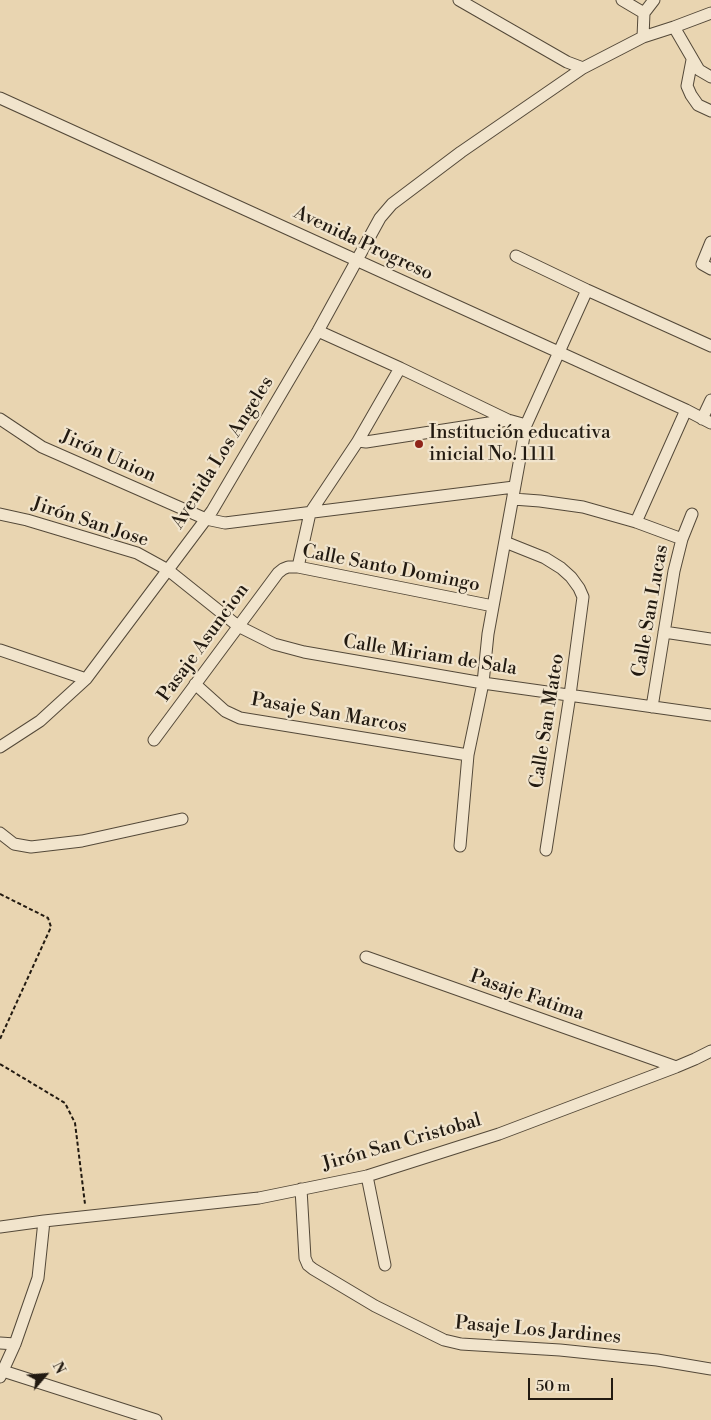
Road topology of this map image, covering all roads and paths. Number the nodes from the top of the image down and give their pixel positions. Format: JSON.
{"nodes":[{"id":1,"x":459,"y":0,"type":"edge"},
{"id":2,"x":622,"y":0,"type":"edge"},
{"id":3,"x":654,"y":0,"type":"edge"},
{"id":4,"x":644,"y":13,"type":"junction"},
{"id":5,"x":711,"y":13,"type":"edge"},
{"id":6,"x":674,"y":27,"type":"junction"},
{"id":7,"x":642,"y":36,"type":"junction"},
{"id":8,"x":692,"y":60,"type":"junction"},
{"id":9,"x":583,"y":68,"type":"junction"},
{"id":10,"x":711,"y":77,"type":"edge"},
{"id":11,"x":0,"y":98,"type":"edge"},
{"id":12,"x":711,"y":110,"type":"edge"},
{"id":13,"x":711,"y":242,"type":"edge"},
{"id":14,"x":516,"y":256,"type":"dead end"},
{"id":15,"x":356,"y":260,"type":"junction"},
{"id":16,"x":711,"y":269,"type":"edge"},
{"id":17,"x":587,"y":290,"type":"junction"},
{"id":18,"x":318,"y":332,"type":"junction"},
{"id":19,"x":711,"y":346,"type":"edge"},
{"id":20,"x":559,"y":353,"type":"junction"},
{"id":21,"x":400,"y":368,"type":"junction"},
{"id":22,"x":711,"y":400,"type":"edge"},
{"id":23,"x":686,"y":410,"type":"junction"},
{"id":24,"x":0,"y":419,"type":"edge"},
{"id":25,"x":508,"y":420,"type":"junction"},
{"id":26,"x":706,"y":421,"type":"edge"},
{"id":27,"x":526,"y":425,"type":"junction"},
{"id":28,"x":358,"y":441,"type":"junction"},
{"id":29,"x":514,"y":487,"type":"junction"},
{"id":30,"x":513,"y":499,"type":"junction"},
{"id":31,"x":310,"y":513,"type":"junction"},
{"id":32,"x":0,"y":514,"type":"edge"},
{"id":33,"x":692,"y":514,"type":"dead end"},
{"id":34,"x":206,"y":519,"type":"junction"},
{"id":35,"x":636,"y":522,"type":"junction"},
{"id":36,"x":682,"y":539,"type":"junction"},
{"id":37,"x":505,"y":542,"type":"junction"},
{"id":38,"x":298,"y":567,"type":"junction"},
{"id":39,"x":283,"y":569,"type":"joint"},
{"id":40,"x":168,"y":570,"type":"junction"},
{"id":41,"x":493,"y":606,"type":"junction"},
{"id":42,"x":238,"y":626,"type":"junction"},
{"id":43,"x":664,"y":632,"type":"junction"},
{"id":44,"x":711,"y":639,"type":"edge"},
{"id":45,"x":0,"y":650,"type":"edge"},
{"id":46,"x":86,"y":678,"type":"junction"},
{"id":47,"x":483,"y":683,"type":"junction"},
{"id":48,"x":195,"y":684,"type":"junction"},
{"id":49,"x":570,"y":695,"type":"junction"},
{"id":50,"x":652,"y":707,"type":"junction"},
{"id":51,"x":711,"y":715,"type":"edge"},
{"id":52,"x":154,"y":740,"type":"dead end"},
{"id":53,"x":0,"y":747,"type":"edge"},
{"id":54,"x":468,"y":756,"type":"junction"},
{"id":55,"x":182,"y":818,"type":"dead end"},
{"id":56,"x":0,"y":833,"type":"edge"},
{"id":57,"x":460,"y":846,"type":"dead end"},
{"id":58,"x":546,"y":850,"type":"dead end"},
{"id":59,"x":0,"y":894,"type":"edge"},
{"id":60,"x":366,"y":958,"type":"dead end"},
{"id":61,"x":0,"y":1039,"type":"edge"},
{"id":62,"x":711,"y":1051,"type":"edge"},
{"id":63,"x":0,"y":1064,"type":"edge"},
{"id":64,"x":676,"y":1067,"type":"junction"},
{"id":65,"x":367,"y":1176,"type":"junction"},
{"id":66,"x":301,"y":1189,"type":"junction"},
{"id":67,"x":87,"y":1216,"type":"junction"},
{"id":68,"x":44,"y":1221,"type":"junction"},
{"id":69,"x":0,"y":1227,"type":"edge"},
{"id":70,"x":386,"y":1264,"type":"dead end"},
{"id":71,"x":0,"y":1343,"type":"edge"},
{"id":72,"x":16,"y":1344,"type":"junction"},
{"id":73,"x":711,"y":1369,"type":"edge"},
{"id":74,"x":2,"y":1374,"type":"edge"},
{"id":75,"x":156,"y":1420,"type":"edge"}],
"edges":[{"from":1,"to":9,"type":"street"},
{"from":2,"to":4,"type":"street"},
{"from":3,"to":4,"type":"street"},
{"from":4,"to":7,"type":"street"},
{"from":5,"to":6,"type":"street","name":"Avenida Los Angeles"},
{"from":6,"to":7,"type":"street","name":"Avenida Los Angeles"},
{"from":6,"to":8,"type":"street"},
{"from":7,"to":9,"type":"street","name":"Avenida Los Angeles"},
{"from":8,"to":10,"type":"street"},
{"from":8,"to":12,"type":"street"},
{"from":9,"to":15,"type":"street","name":"Avenida Los Angeles"},
{"from":11,"to":15,"type":"street","name":"Avenida Progreso"},
{"from":13,"to":16,"type":"street"},
{"from":14,"to":17,"type":"street"},
{"from":15,"to":18,"type":"street","name":"Avenida Los Angeles"},
{"from":15,"to":20,"type":"street","name":"Avenida Progreso"},
{"from":17,"to":19,"type":"street"},
{"from":17,"to":20,"type":"street"},
{"from":18,"to":21,"type":"street"},
{"from":18,"to":34,"type":"street","name":"Avenida Los Angeles"},
{"from":20,"to":23,"type":"street","name":"Avenida Progreso"},
{"from":20,"to":27,"type":"street"},
{"from":21,"to":25,"type":"street"},
{"from":21,"to":28,"type":"street"},
{"from":22,"to":26,"type":"street"},
{"from":23,"to":26,"type":"street","name":"Avenida Progreso"},
{"from":23,"to":35,"type":"street"},
{"from":24,"to":34,"type":"street","name":"Jirón Union"},
{"from":25,"to":27,"type":"street"},
{"from":25,"to":28,"type":"street"},
{"from":27,"to":29,"type":"street"},
{"from":28,"to":31,"type":"street"},
{"from":29,"to":30,"type":"street"},
{"from":29,"to":31,"type":"street","name":"Jirón Union"},
{"from":30,"to":35,"type":"street","name":"Calle San Lucas"},
{"from":30,"to":37,"type":"street"},
{"from":31,"to":34,"type":"street","name":"Jirón Union"},
{"from":31,"to":38,"type":"street"},
{"from":32,"to":40,"type":"street","name":"Jirón San Jose"},
{"from":33,"to":36,"type":"street"},
{"from":34,"to":40,"type":"street","name":"Avenida Los Angeles"},
{"from":35,"to":36,"type":"street","name":"Calle San Lucas"},
{"from":36,"to":43,"type":"street","name":"Calle San Lucas"},
{"from":37,"to":41,"type":"street"},
{"from":37,"to":49,"type":"street","name":"Calle San Mateo"},
{"from":38,"to":39,"type":"street","name":"Calle Santo Domingo"},
{"from":38,"to":41,"type":"street","name":"Calle Santo Domingo"},
{"from":39,"to":42,"type":"street","name":"Pasaje Asuncion"},
{"from":40,"to":42,"type":"street","name":"Calle Miriam de Sala"},
{"from":40,"to":46,"type":"street","name":"Avenida Los Angeles"},
{"from":41,"to":47,"type":"street"},
{"from":42,"to":47,"type":"street","name":"Calle Miriam de Sala"},
{"from":42,"to":48,"type":"street","name":"Pasaje Asuncion"},
{"from":43,"to":44,"type":"street"},
{"from":43,"to":50,"type":"street","name":"Calle San Lucas"},
{"from":45,"to":46,"type":"street"},
{"from":46,"to":53,"type":"street","name":"Avenida Los Angeles"},
{"from":47,"to":49,"type":"street","name":"Calle Miriam de Sala"},
{"from":47,"to":54,"type":"street"},
{"from":48,"to":52,"type":"street","name":"Pasaje Asuncion"},
{"from":48,"to":54,"type":"street","name":"Pasaje San Marcos"},
{"from":49,"to":50,"type":"street","name":"Calle Miriam de Sala"},
{"from":49,"to":58,"type":"street","name":"Calle San Mateo"},
{"from":50,"to":51,"type":"street","name":"Calle Miriam de Sala"},
{"from":54,"to":57,"type":"street"},
{"from":55,"to":56,"type":"street"},
{"from":59,"to":61,"type":"path"},
{"from":60,"to":64,"type":"street","name":"Pasaje Fatima"},
{"from":62,"to":64,"type":"street","name":"Jirón San Cristobal"},
{"from":63,"to":67,"type":"path"},
{"from":64,"to":65,"type":"street","name":"Jirón San Cristobal"},
{"from":65,"to":66,"type":"street","name":"Jirón San Cristobal"},
{"from":65,"to":70,"type":"street"},
{"from":66,"to":67,"type":"street","name":"Jirón San Cristobal"},
{"from":66,"to":73,"type":"street","name":"Pasaje Los Jardines"},
{"from":67,"to":68,"type":"street","name":"Jirón San Cristobal"},
{"from":68,"to":69,"type":"street","name":"Jirón San Cristobal"},
{"from":68,"to":72,"type":"street"},
{"from":71,"to":72,"type":"street"},
{"from":72,"to":74,"type":"street"},
{"from":74,"to":75,"type":"street"}]}
